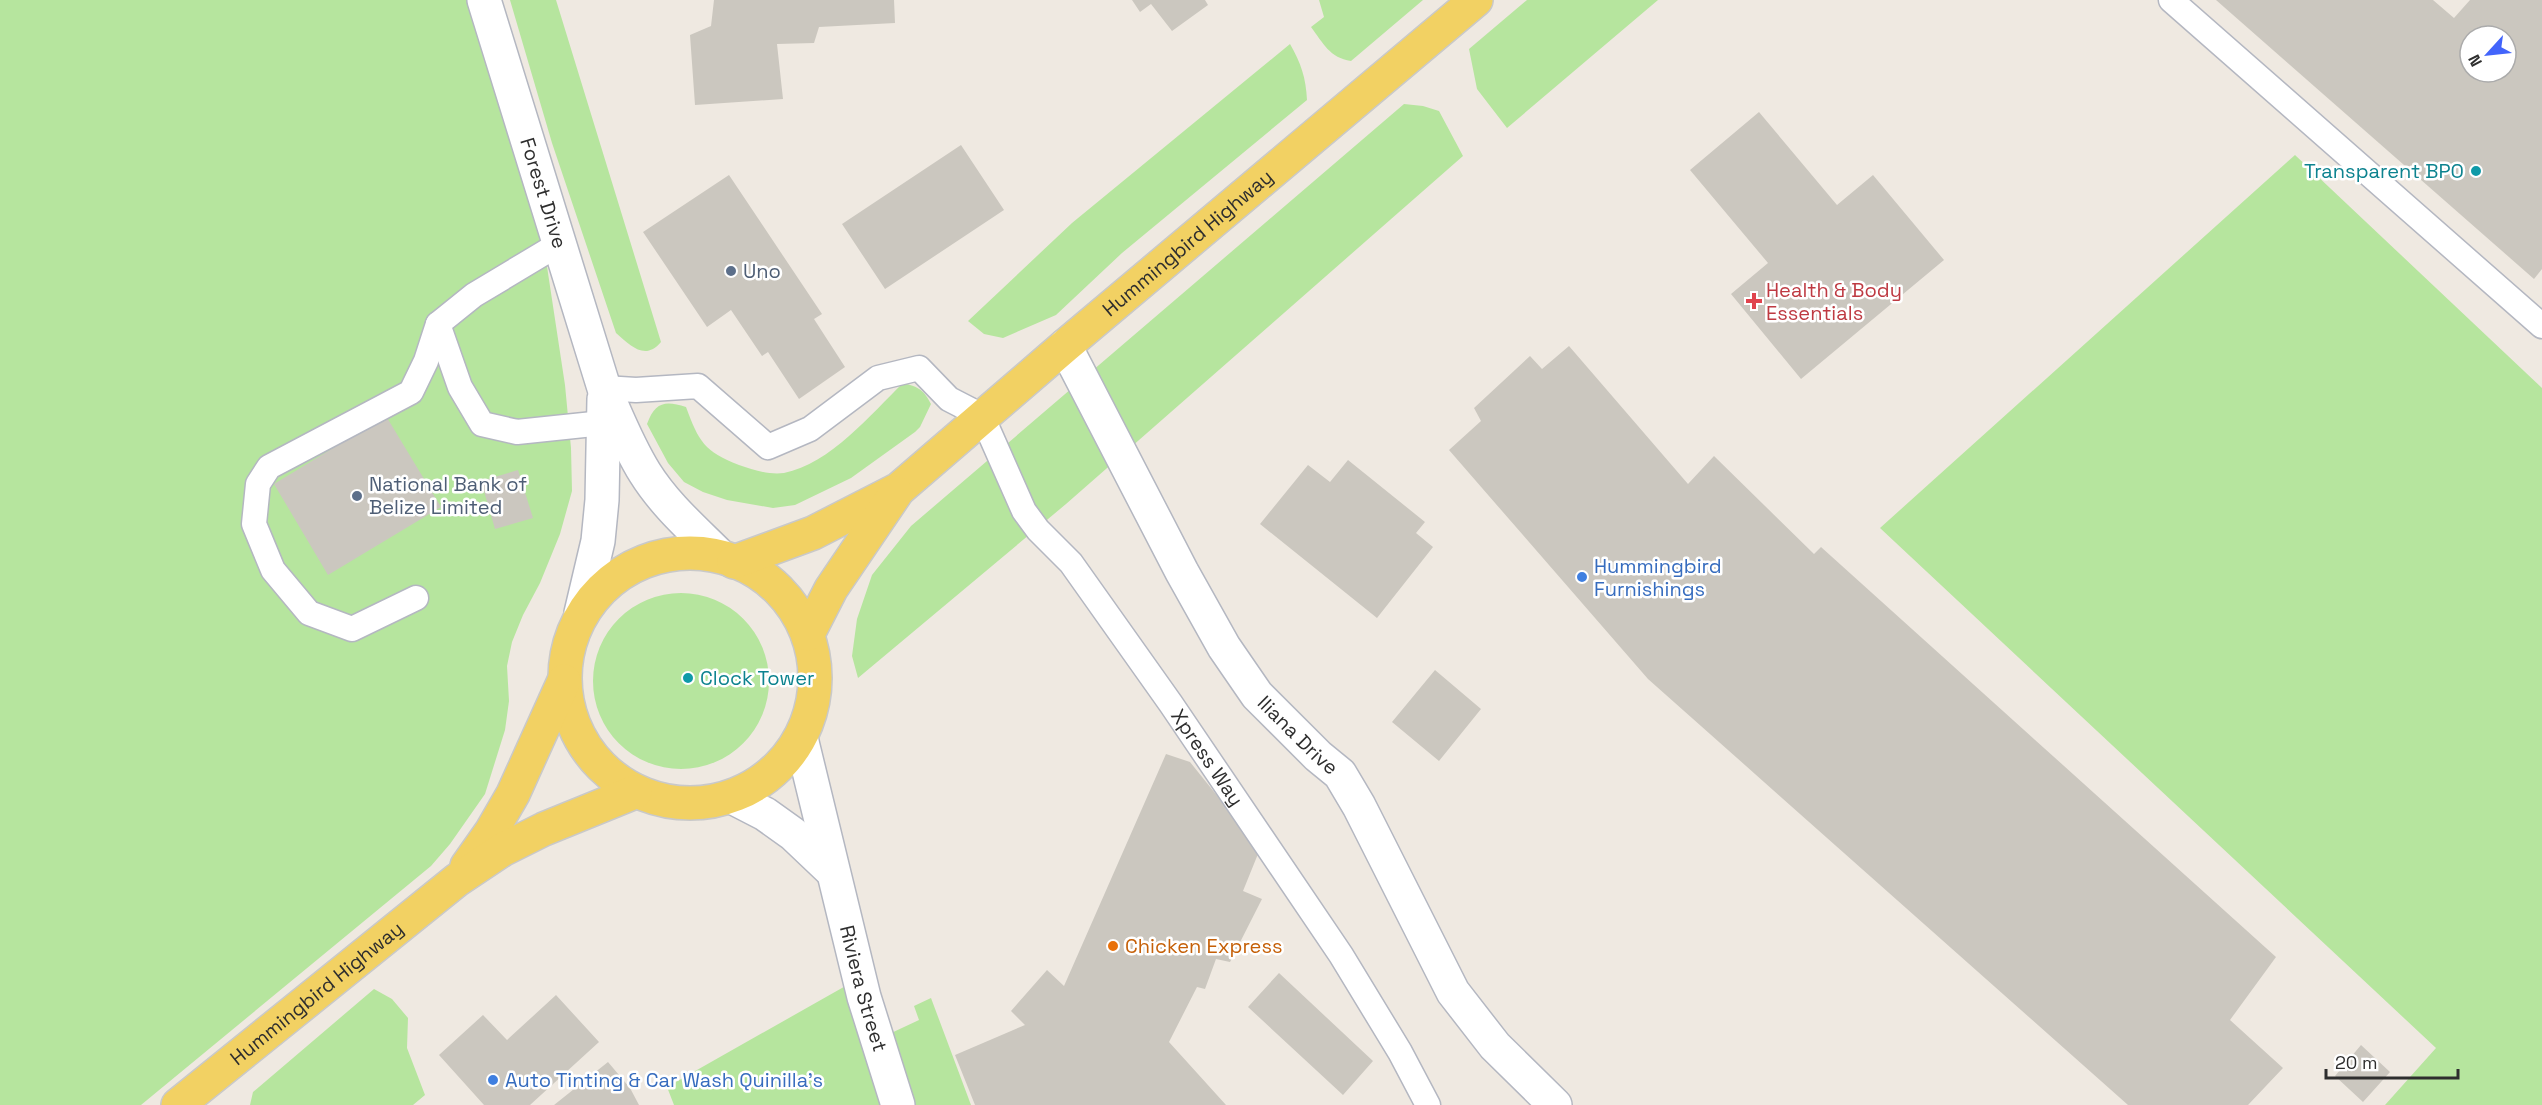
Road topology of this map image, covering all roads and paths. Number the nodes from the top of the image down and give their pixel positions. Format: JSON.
{"nodes":[{"id":1,"x":484,"y":0,"type":"edge"},
{"id":2,"x":1476,"y":0,"type":"edge"},
{"id":3,"x":2171,"y":0,"type":"edge"},
{"id":4,"x":559,"y":244,"type":"junction"},
{"id":5,"x":438,"y":324,"type":"junction"},
{"id":6,"x":2542,"y":326,"type":"edge"},
{"id":7,"x":1065,"y":346,"type":"junction"},
{"id":8,"x":604,"y":388,"type":"junction"},
{"id":9,"x":982,"y":416,"type":"junction"},
{"id":10,"x":603,"y":423,"type":"junction"},
{"id":11,"x":899,"y":489,"type":"junction"},
{"id":12,"x":727,"y":559,"type":"junction"},
{"id":13,"x":416,"y":598,"type":"dead end"},
{"id":14,"x":581,"y":613,"type":"junction"},
{"id":15,"x":808,"y":634,"type":"junction"},
{"id":16,"x":564,"y":681,"type":"junction"},
{"id":17,"x":801,"y":738,"type":"junction"},
{"id":18,"x":634,"y":792,"type":"junction"},
{"id":19,"x":732,"y":797,"type":"junction"},
{"id":20,"x":833,"y":872,"type":"junction"},
{"id":21,"x":457,"y":880,"type":"junction"},
{"id":22,"x":182,"y":1104,"type":"edge"},
{"id":23,"x":898,"y":1105,"type":"edge"},
{"id":24,"x":1428,"y":1105,"type":"edge"},
{"id":25,"x":1555,"y":1105,"type":"edge"}],
"edges":[{"from":1,"to":4,"type":"street","name":"Forest Drive"},
{"from":2,"to":7,"type":"main road","name":"Hummingbird Highway"},
{"from":3,"to":6,"type":"lane"},
{"from":4,"to":5,"type":"lane"},
{"from":4,"to":8,"type":"street","name":"Forest Drive"},
{"from":5,"to":10,"type":"lane"},
{"from":5,"to":13,"type":"lane"},
{"from":7,"to":9,"type":"main road","name":"Hummingbird Highway"},
{"from":7,"to":25,"type":"street","name":"Iliana Drive"},
{"from":8,"to":9,"type":"lane"},
{"from":8,"to":10,"type":"street","name":"Forest Drive"},
{"from":8,"to":12,"type":"street","name":"Forest Drive"},
{"from":9,"to":11,"type":"main road","name":"Hummingbird Highway"},
{"from":9,"to":24,"type":"lane","name":"Xpress Way"},
{"from":10,"to":14,"type":"street","name":"Forest Drive"},
{"from":11,"to":12,"type":"main road","name":"Hummingbird Highway"},
{"from":11,"to":15,"type":"main road","name":"Hummingbird Highway"},
{"from":12,"to":14,"type":"main road"},
{"from":12,"to":15,"type":"main road"},
{"from":14,"to":16,"type":"main road"},
{"from":15,"to":17,"type":"main road"},
{"from":16,"to":18,"type":"main road"},
{"from":16,"to":21,"type":"main road","name":"Hummingbird Highway"},
{"from":17,"to":19,"type":"main road"},
{"from":17,"to":20,"type":"street","name":"Riviera Street"},
{"from":18,"to":19,"type":"main road"},
{"from":18,"to":21,"type":"main road","name":"Hummingbird Highway"},
{"from":19,"to":20,"type":"street"},
{"from":20,"to":23,"type":"street","name":"Riviera Street"},
{"from":21,"to":22,"type":"main road","name":"Hummingbird Highway"}]}
